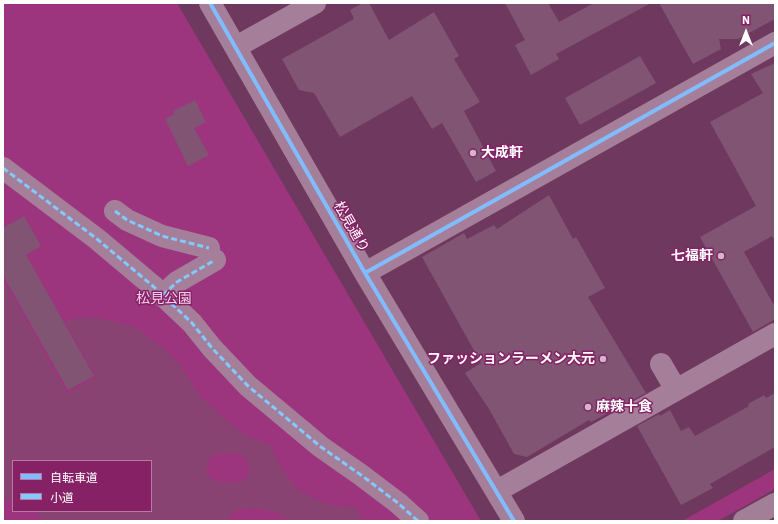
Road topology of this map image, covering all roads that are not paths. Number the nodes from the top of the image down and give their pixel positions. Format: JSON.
{"nodes":[{"id":1,"x":210,"y":3,"type":"edge"},
{"id":2,"x":316,"y":3,"type":"edge"},
{"id":3,"x":775,"y":43,"type":"edge"},
{"id":4,"x":236,"y":47,"type":"junction"},
{"id":5,"x":3,"y":168,"type":"edge"},
{"id":6,"x":116,"y":211,"type":"dead end"},
{"id":7,"x":365,"y":273,"type":"junction"},
{"id":8,"x":163,"y":295,"type":"junction"},
{"id":9,"x":775,"y":334,"type":"edge"},
{"id":10,"x":661,"y":364,"type":"dead end"},
{"id":11,"x":676,"y":390,"type":"junction"},
{"id":12,"x":497,"y":491,"type":"junction"},
{"id":13,"x":775,"y":504,"type":"edge"},
{"id":14,"x":418,"y":521,"type":"edge"},
{"id":15,"x":514,"y":521,"type":"edge"},
{"id":16,"x":744,"y":521,"type":"edge"}],
"edges":[{"from":1,"to":4,"type":"street","name":"松見通り"},
{"from":2,"to":4,"type":"street"},
{"from":3,"to":7,"type":"street"},
{"from":4,"to":7,"type":"street","name":"松見通り"},
{"from":5,"to":8,"type":"street"},
{"from":6,"to":8,"type":"street"},
{"from":7,"to":12,"type":"street","name":"松見通り"},
{"from":8,"to":14,"type":"street"},
{"from":9,"to":11,"type":"street"},
{"from":10,"to":11,"type":"street"},
{"from":11,"to":12,"type":"street"},
{"from":12,"to":15,"type":"street","name":"松見通り"},
{"from":13,"to":16,"type":"main road"}]}
